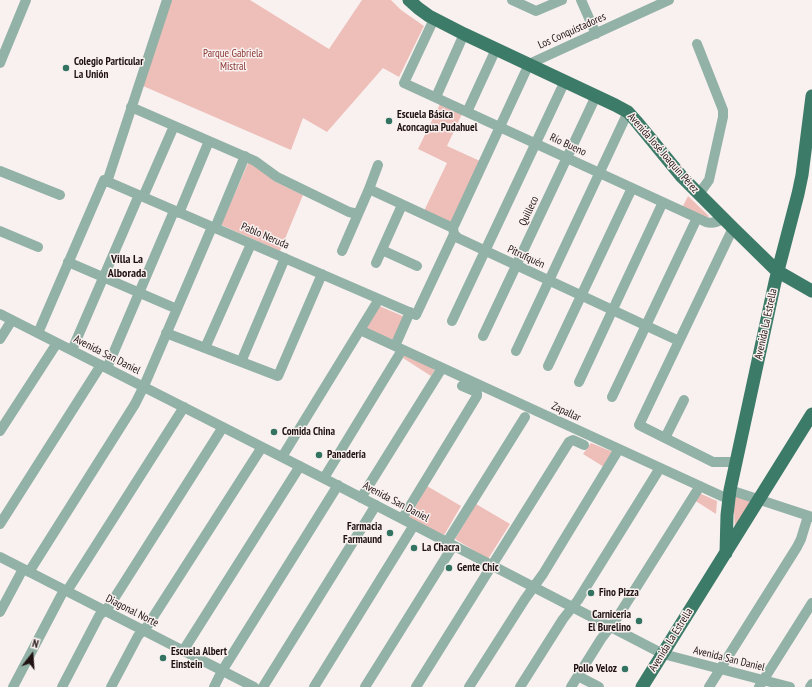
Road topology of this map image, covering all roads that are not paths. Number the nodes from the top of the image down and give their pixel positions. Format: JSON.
{"nodes":[{"id":1,"x":26,"y":0,"type":"edge"},
{"id":2,"x":167,"y":0,"type":"edge"},
{"id":3,"x":409,"y":0,"type":"edge"},
{"id":4,"x":512,"y":0,"type":"edge"},
{"id":5,"x":562,"y":0,"type":"edge"},
{"id":6,"x":581,"y":0,"type":"edge"},
{"id":7,"x":669,"y":0,"type":"edge"},
{"id":8,"x":434,"y":19,"type":"junction"},
{"id":9,"x":464,"y":34,"type":"junction"},
{"id":10,"x":596,"y":34,"type":"junction"},
{"id":11,"x":697,"y":44,"type":"dead end"},
{"id":12,"x":496,"y":49,"type":"junction"},
{"id":13,"x":0,"y":61,"type":"edge"},
{"id":14,"x":529,"y":64,"type":"junction"},
{"id":15,"x":565,"y":81,"type":"junction"},
{"id":16,"x":596,"y":96,"type":"junction"},
{"id":17,"x":812,"y":96,"type":"edge"},
{"id":18,"x":436,"y":98,"type":"junction"},
{"id":19,"x":132,"y":107,"type":"junction"},
{"id":20,"x":467,"y":112,"type":"junction"},
{"id":21,"x":628,"y":112,"type":"junction"},
{"id":22,"x":174,"y":126,"type":"junction"},
{"id":23,"x":500,"y":127,"type":"junction"},
{"id":24,"x":209,"y":141,"type":"junction"},
{"id":25,"x":535,"y":144,"type":"junction"},
{"id":26,"x":245,"y":156,"type":"junction"},
{"id":27,"x":567,"y":158,"type":"junction"},
{"id":28,"x":378,"y":165,"type":"dead end"},
{"id":29,"x":0,"y":171,"type":"edge"},
{"id":30,"x":599,"y":173,"type":"junction"},
{"id":31,"x":105,"y":181,"type":"junction"},
{"id":32,"x":632,"y":188,"type":"junction"},
{"id":33,"x":369,"y":189,"type":"junction"},
{"id":34,"x":699,"y":194,"type":"junction"},
{"id":35,"x":60,"y":195,"type":"dead end"},
{"id":36,"x":141,"y":196,"type":"junction"},
{"id":37,"x":663,"y":202,"type":"junction"},
{"id":38,"x":402,"y":205,"type":"junction"},
{"id":39,"x":176,"y":212,"type":"junction"},
{"id":40,"x":358,"y":214,"type":"junction"},
{"id":41,"x":697,"y":218,"type":"junction"},
{"id":42,"x":724,"y":218,"type":"junction"},
{"id":43,"x":213,"y":228,"type":"junction"},
{"id":44,"x":734,"y":228,"type":"junction"},
{"id":45,"x":0,"y":231,"type":"edge"},
{"id":46,"x":454,"y":231,"type":"junction"},
{"id":47,"x":251,"y":244,"type":"junction"},
{"id":48,"x":38,"y":247,"type":"dead end"},
{"id":49,"x":382,"y":250,"type":"junction"},
{"id":50,"x":485,"y":250,"type":"junction"},
{"id":51,"x":342,"y":251,"type":"dead end"},
{"id":52,"x":285,"y":258,"type":"junction"},
{"id":53,"x":68,"y":262,"type":"junction"},
{"id":54,"x":376,"y":263,"type":"dead end"},
{"id":55,"x":517,"y":265,"type":"junction"},
{"id":56,"x":417,"y":266,"type":"dead end"},
{"id":57,"x":778,"y":271,"type":"junction"},
{"id":58,"x":322,"y":274,"type":"junction"},
{"id":59,"x":104,"y":277,"type":"junction"},
{"id":60,"x":549,"y":280,"type":"junction"},
{"id":61,"x":812,"y":291,"type":"edge"},
{"id":62,"x":139,"y":293,"type":"junction"},
{"id":63,"x":581,"y":295,"type":"junction"},
{"id":64,"x":379,"y":299,"type":"junction"},
{"id":65,"x":177,"y":309,"type":"junction"},
{"id":66,"x":612,"y":310,"type":"junction"},
{"id":67,"x":413,"y":313,"type":"junction"},
{"id":68,"x":0,"y":314,"type":"edge"},
{"id":69,"x":12,"y":320,"type":"junction"},
{"id":70,"x":452,"y":320,"type":"dead end"},
{"id":71,"x":646,"y":326,"type":"junction"},
{"id":72,"x":360,"y":330,"type":"junction"},
{"id":73,"x":38,"y":333,"type":"junction"},
{"id":74,"x":166,"y":333,"type":"junction"},
{"id":75,"x":483,"y":336,"type":"dead end"},
{"id":76,"x":0,"y":339,"type":"edge"},
{"id":77,"x":679,"y":341,"type":"junction"},
{"id":78,"x":57,"y":343,"type":"junction"},
{"id":79,"x":205,"y":348,"type":"junction"},
{"id":80,"x":398,"y":348,"type":"junction"},
{"id":81,"x":72,"y":350,"type":"junction"},
{"id":82,"x":516,"y":351,"type":"dead end"},
{"id":83,"x":241,"y":362,"type":"junction"},
{"id":84,"x":548,"y":366,"type":"dead end"},
{"id":85,"x":104,"y":367,"type":"junction"},
{"id":86,"x":442,"y":368,"type":"junction"},
{"id":87,"x":579,"y":382,"type":"dead end"},
{"id":88,"x":144,"y":386,"type":"junction"},
{"id":89,"x":462,"y":386,"type":"dead end"},
{"id":90,"x":612,"y":397,"type":"dead end"},
{"id":91,"x":684,"y":400,"type":"dead end"},
{"id":92,"x":184,"y":407,"type":"junction"},
{"id":93,"x":812,"y":414,"type":"edge"},
{"id":94,"x":525,"y":417,"type":"dead end"},
{"id":95,"x":224,"y":427,"type":"junction"},
{"id":96,"x":0,"y":431,"type":"edge"},
{"id":97,"x":665,"y":438,"type":"junction"},
{"id":98,"x":584,"y":445,"type":"dead end"},
{"id":99,"x":262,"y":447,"type":"junction"},
{"id":100,"x":619,"y":449,"type":"junction"},
{"id":101,"x":282,"y":457,"type":"junction"},
{"id":102,"x":736,"y":462,"type":"junction"},
{"id":103,"x":300,"y":466,"type":"junction"},
{"id":104,"x":660,"y":468,"type":"junction"},
{"id":105,"x":324,"y":478,"type":"junction"},
{"id":106,"x":338,"y":485,"type":"junction"},
{"id":107,"x":700,"y":486,"type":"junction"},
{"id":108,"x":729,"y":494,"type":"junction"},
{"id":109,"x":361,"y":498,"type":"junction"},
{"id":110,"x":759,"y":500,"type":"junction"},
{"id":111,"x":376,"y":505,"type":"junction"},
{"id":112,"x":810,"y":516,"type":"edge"},
{"id":113,"x":402,"y":519,"type":"junction"},
{"id":114,"x":0,"y":524,"type":"edge"},
{"id":115,"x":414,"y":525,"type":"junction"},
{"id":116,"x":450,"y":544,"type":"junction"},
{"id":117,"x":726,"y":553,"type":"junction"},
{"id":118,"x":0,"y":557,"type":"edge"},
{"id":119,"x":491,"y":565,"type":"junction"},
{"id":120,"x":26,"y":570,"type":"junction"},
{"id":121,"x":534,"y":587,"type":"junction"},
{"id":122,"x":66,"y":591,"type":"junction"},
{"id":123,"x":812,"y":603,"type":"edge"},
{"id":124,"x":572,"y":608,"type":"junction"},
{"id":125,"x":104,"y":610,"type":"junction"},
{"id":126,"x":0,"y":612,"type":"edge"},
{"id":127,"x":610,"y":627,"type":"junction"},
{"id":128,"x":144,"y":630,"type":"junction"},
{"id":129,"x":183,"y":651,"type":"junction"},
{"id":130,"x":663,"y":654,"type":"junction"},
{"id":131,"x":720,"y":669,"type":"junction"},
{"id":132,"x":222,"y":671,"type":"junction"},
{"id":133,"x":578,"y":676,"type":"junction"},
{"id":134,"x":762,"y":684,"type":"edge"},
{"id":135,"x":812,"y":684,"type":"edge"},
{"id":136,"x":13,"y":687,"type":"edge"},
{"id":137,"x":62,"y":687,"type":"edge"},
{"id":138,"x":111,"y":687,"type":"edge"},
{"id":139,"x":214,"y":687,"type":"edge"},
{"id":140,"x":254,"y":687,"type":"edge"},
{"id":141,"x":264,"y":687,"type":"edge"},
{"id":142,"x":314,"y":687,"type":"edge"},
{"id":143,"x":365,"y":687,"type":"edge"},
{"id":144,"x":416,"y":687,"type":"edge"},
{"id":145,"x":469,"y":687,"type":"edge"},
{"id":146,"x":520,"y":687,"type":"edge"},
{"id":147,"x":571,"y":687,"type":"edge"},
{"id":148,"x":598,"y":687,"type":"edge"},
{"id":149,"x":642,"y":687,"type":"edge"},
{"id":150,"x":709,"y":687,"type":"edge"},
{"id":151,"x":790,"y":687,"type":"edge"},
{"id":152,"x":810,"y":687,"type":"edge"}],
"edges":[{"from":1,"to":13,"type":"street"},
{"from":2,"to":19,"type":"street"},
{"from":3,"to":8,"type":"main road","name":"Avenida José Joaquín Pérez"},
{"from":4,"to":5,"type":"street"},
{"from":6,"to":10,"type":"street"},
{"from":7,"to":10,"type":"street","name":"Los Conquistadores"},
{"from":8,"to":9,"type":"main road","name":"Avenida José Joaquín Pérez"},
{"from":8,"to":18,"type":"street","name":"Río Bueno"},
{"from":9,"to":12,"type":"main road","name":"Avenida José Joaquín Pérez"},
{"from":9,"to":18,"type":"street"},
{"from":10,"to":14,"type":"street","name":"Los Conquistadores"},
{"from":11,"to":34,"type":"street"},
{"from":12,"to":14,"type":"main road","name":"Avenida José Joaquín Pérez"},
{"from":12,"to":20,"type":"street"},
{"from":14,"to":15,"type":"main road","name":"Avenida José Joaquín Pérez"},
{"from":14,"to":23,"type":"street"},
{"from":15,"to":16,"type":"main road","name":"Avenida José Joaquín Pérez"},
{"from":15,"to":25,"type":"street"},
{"from":16,"to":21,"type":"main road","name":"Avenida José Joaquín Pérez"},
{"from":16,"to":27,"type":"street","name":"Quilleco"},
{"from":17,"to":57,"type":"main road","name":"Avenida La Estrella"},
{"from":18,"to":20,"type":"street","name":"Río Bueno"},
{"from":19,"to":22,"type":"street"},
{"from":19,"to":31,"type":"street"},
{"from":20,"to":23,"type":"street","name":"Río Bueno"},
{"from":21,"to":30,"type":"street"},
{"from":21,"to":34,"type":"main road","name":"Avenida José Joaquín Pérez"},
{"from":22,"to":24,"type":"street"},
{"from":22,"to":36,"type":"street"},
{"from":23,"to":25,"type":"street","name":"Río Bueno"},
{"from":23,"to":46,"type":"street"},
{"from":24,"to":26,"type":"street"},
{"from":24,"to":39,"type":"street"},
{"from":25,"to":27,"type":"street","name":"Río Bueno"},
{"from":25,"to":50,"type":"street"},
{"from":26,"to":40,"type":"street"},
{"from":26,"to":43,"type":"street"},
{"from":27,"to":30,"type":"street","name":"Río Bueno"},
{"from":27,"to":55,"type":"street","name":"Quilleco"},
{"from":28,"to":33,"type":"street"},
{"from":29,"to":35,"type":"street"},
{"from":30,"to":32,"type":"street","name":"Río Bueno"},
{"from":30,"to":60,"type":"street"},
{"from":31,"to":36,"type":"street","name":"Pablo Neruda"},
{"from":31,"to":53,"type":"street"},
{"from":32,"to":37,"type":"street","name":"Río Bueno"},
{"from":32,"to":63,"type":"street"},
{"from":33,"to":38,"type":"street","name":"Pitrufquén"},
{"from":33,"to":40,"type":"street"},
{"from":34,"to":42,"type":"main road","name":"Avenida José Joaquín Pérez"},
{"from":36,"to":39,"type":"street","name":"Pablo Neruda"},
{"from":36,"to":59,"type":"street"},
{"from":37,"to":41,"type":"street","name":"Río Bueno"},
{"from":37,"to":66,"type":"street"},
{"from":38,"to":46,"type":"street","name":"Pitrufquén"},
{"from":38,"to":49,"type":"street"},
{"from":39,"to":43,"type":"street","name":"Pablo Neruda"},
{"from":39,"to":62,"type":"street"},
{"from":40,"to":51,"type":"street"},
{"from":41,"to":42,"type":"street","name":"Río Bueno"},
{"from":41,"to":71,"type":"street"},
{"from":42,"to":44,"type":"main road","name":"Avenida José Joaquín Pérez"},
{"from":43,"to":47,"type":"street","name":"Pablo Neruda"},
{"from":43,"to":65,"type":"street"},
{"from":44,"to":57,"type":"main road","name":"Avenida José Joaquín Pérez"},
{"from":44,"to":77,"type":"street"},
{"from":45,"to":48,"type":"street"},
{"from":46,"to":50,"type":"street","name":"Pitrufquén"},
{"from":46,"to":67,"type":"street"},
{"from":47,"to":52,"type":"street","name":"Pablo Neruda"},
{"from":47,"to":79,"type":"street"},
{"from":49,"to":54,"type":"street"},
{"from":49,"to":56,"type":"street"},
{"from":50,"to":55,"type":"street","name":"Pitrufquén"},
{"from":50,"to":70,"type":"street"},
{"from":52,"to":58,"type":"street","name":"Pablo Neruda"},
{"from":52,"to":83,"type":"street"},
{"from":53,"to":59,"type":"street"},
{"from":53,"to":73,"type":"street"},
{"from":55,"to":60,"type":"street","name":"Pitrufquén"},
{"from":55,"to":75,"type":"street","name":"Quilleco"},
{"from":57,"to":61,"type":"main road","name":"Avenida José Joaquín Pérez"},
{"from":57,"to":102,"type":"main road","name":"Avenida La Estrella"},
{"from":58,"to":64,"type":"street","name":"Pablo Neruda"},
{"from":58,"to":83,"type":"street"},
{"from":59,"to":62,"type":"street"},
{"from":59,"to":81,"type":"street"},
{"from":60,"to":63,"type":"street","name":"Pitrufquén"},
{"from":60,"to":82,"type":"street"},
{"from":62,"to":65,"type":"street"},
{"from":62,"to":85,"type":"street"},
{"from":63,"to":66,"type":"street","name":"Pitrufquén"},
{"from":63,"to":84,"type":"street"},
{"from":64,"to":67,"type":"street","name":"Pablo Neruda"},
{"from":64,"to":72,"type":"street"},
{"from":65,"to":74,"type":"street"},
{"from":66,"to":71,"type":"street","name":"Pitrufquén"},
{"from":66,"to":87,"type":"street"},
{"from":67,"to":80,"type":"street"},
{"from":68,"to":69,"type":"street","name":"Avenida San Daniel"},
{"from":69,"to":73,"type":"street","name":"Avenida San Daniel"},
{"from":69,"to":76,"type":"street"},
{"from":71,"to":77,"type":"street","name":"Pitrufquén"},
{"from":71,"to":90,"type":"street"},
{"from":72,"to":80,"type":"street","name":"Zapallar"},
{"from":72,"to":101,"type":"street"},
{"from":73,"to":78,"type":"street","name":"Avenida San Daniel"},
{"from":74,"to":79,"type":"street"},
{"from":74,"to":88,"type":"street"},
{"from":77,"to":97,"type":"street"},
{"from":78,"to":81,"type":"street","name":"Avenida San Daniel"},
{"from":78,"to":96,"type":"street"},
{"from":79,"to":83,"type":"street"},
{"from":80,"to":86,"type":"street","name":"Zapallar"},
{"from":80,"to":105,"type":"street"},
{"from":81,"to":85,"type":"street","name":"Avenida San Daniel"},
{"from":85,"to":88,"type":"street","name":"Avenida San Daniel"},
{"from":85,"to":114,"type":"street"},
{"from":86,"to":100,"type":"street","name":"Zapallar"},
{"from":86,"to":109,"type":"street"},
{"from":88,"to":92,"type":"street","name":"Avenida San Daniel"},
{"from":88,"to":120,"type":"street"},
{"from":89,"to":113,"type":"street"},
{"from":91,"to":97,"type":"street"},
{"from":92,"to":95,"type":"street","name":"Avenida San Daniel"},
{"from":92,"to":122,"type":"street"},
{"from":93,"to":110,"type":"main road","name":"Avenida La Estrella"},
{"from":94,"to":116,"type":"street"},
{"from":95,"to":99,"type":"street","name":"Avenida San Daniel"},
{"from":95,"to":125,"type":"street"},
{"from":97,"to":102,"type":"street"},
{"from":98,"to":119,"type":"street"},
{"from":99,"to":101,"type":"street","name":"Avenida San Daniel"},
{"from":99,"to":128,"type":"street"},
{"from":100,"to":104,"type":"street","name":"Zapallar"},
{"from":100,"to":121,"type":"street"},
{"from":101,"to":103,"type":"street","name":"Avenida San Daniel"},
{"from":102,"to":108,"type":"main road","name":"Avenida La Estrella"},
{"from":103,"to":105,"type":"street","name":"Avenida San Daniel"},
{"from":103,"to":129,"type":"street"},
{"from":104,"to":107,"type":"street","name":"Zapallar"},
{"from":104,"to":124,"type":"street"},
{"from":105,"to":106,"type":"street","name":"Avenida San Daniel"},
{"from":106,"to":109,"type":"street","name":"Avenida San Daniel"},
{"from":106,"to":132,"type":"street"},
{"from":107,"to":108,"type":"street","name":"Zapallar"},
{"from":107,"to":127,"type":"street"},
{"from":108,"to":110,"type":"street","name":"Zapallar"},
{"from":108,"to":117,"type":"main road","name":"Avenida La Estrella"},
{"from":109,"to":111,"type":"street","name":"Avenida San Daniel"},
{"from":110,"to":112,"type":"street","name":"Zapallar"},
{"from":110,"to":117,"type":"main road","name":"Avenida La Estrella"},
{"from":111,"to":113,"type":"street","name":"Avenida San Daniel"},
{"from":111,"to":141,"type":"street"},
{"from":112,"to":131,"type":"street"},
{"from":113,"to":115,"type":"street","name":"Avenida San Daniel"},
{"from":115,"to":116,"type":"street","name":"Avenida San Daniel"},
{"from":115,"to":142,"type":"street"},
{"from":116,"to":119,"type":"street","name":"Avenida San Daniel"},
{"from":116,"to":143,"type":"street"},
{"from":117,"to":130,"type":"main road","name":"Avenida La Estrella"},
{"from":118,"to":120,"type":"street","name":"Diagonal Norte"},
{"from":119,"to":121,"type":"street","name":"Avenida San Daniel"},
{"from":119,"to":144,"type":"street"},
{"from":120,"to":122,"type":"street","name":"Diagonal Norte"},
{"from":120,"to":126,"type":"street"},
{"from":121,"to":124,"type":"street","name":"Avenida San Daniel"},
{"from":121,"to":145,"type":"street"},
{"from":122,"to":125,"type":"street","name":"Diagonal Norte"},
{"from":122,"to":136,"type":"street"},
{"from":123,"to":134,"type":"street"},
{"from":124,"to":127,"type":"street","name":"Avenida San Daniel"},
{"from":124,"to":146,"type":"street"},
{"from":125,"to":128,"type":"street","name":"Diagonal Norte"},
{"from":125,"to":137,"type":"street"},
{"from":127,"to":130,"type":"street","name":"Avenida San Daniel"},
{"from":127,"to":133,"type":"street"},
{"from":128,"to":129,"type":"street","name":"Diagonal Norte"},
{"from":128,"to":138,"type":"street"},
{"from":129,"to":132,"type":"street","name":"Diagonal Norte"},
{"from":130,"to":131,"type":"street","name":"Avenida San Daniel"},
{"from":130,"to":149,"type":"main road","name":"Avenida La Estrella"},
{"from":131,"to":134,"type":"street","name":"Avenida San Daniel"},
{"from":131,"to":150,"type":"street"},
{"from":132,"to":139,"type":"street"},
{"from":132,"to":140,"type":"street","name":"Diagonal Norte"},
{"from":133,"to":147,"type":"street"},
{"from":133,"to":148,"type":"street"},
{"from":134,"to":151,"type":"street","name":"Avenida San Daniel"},
{"from":135,"to":152,"type":"street"}]}
